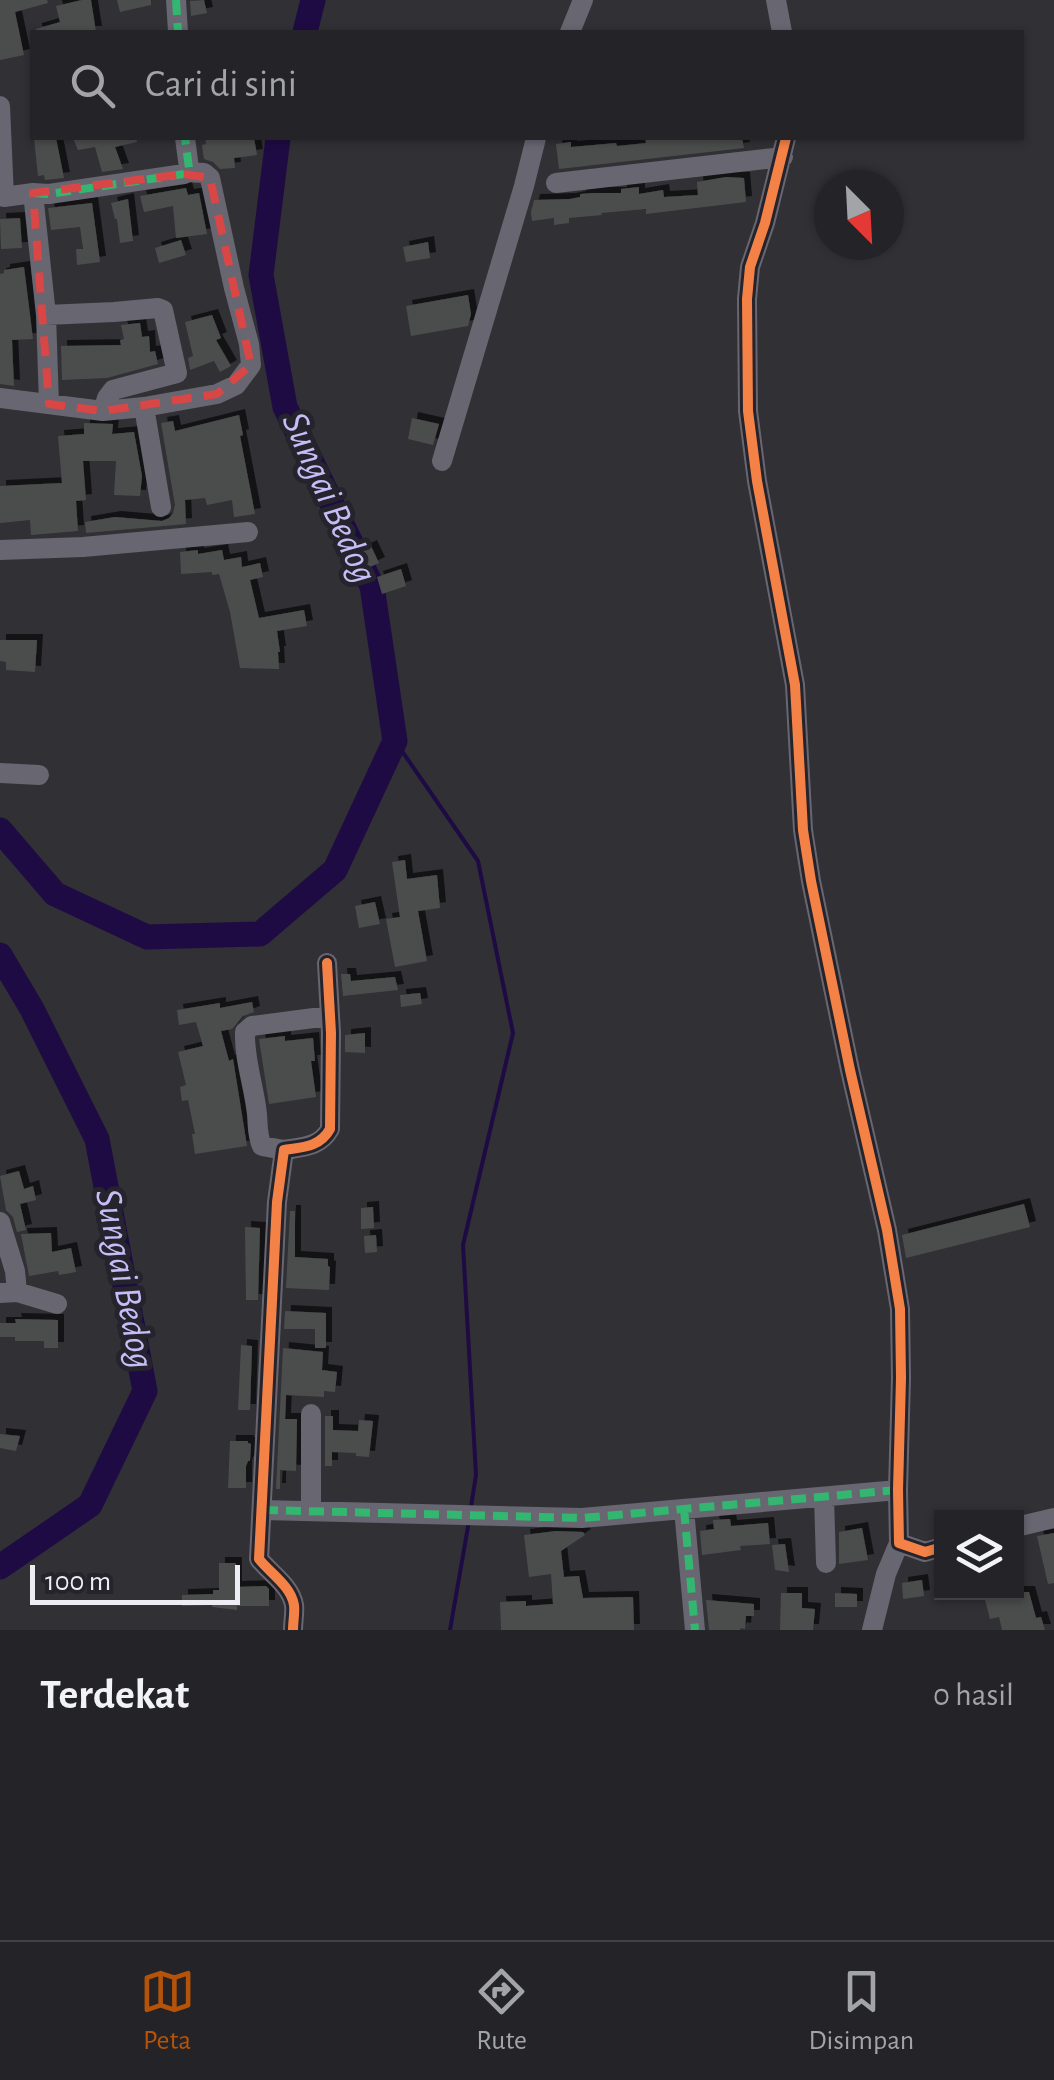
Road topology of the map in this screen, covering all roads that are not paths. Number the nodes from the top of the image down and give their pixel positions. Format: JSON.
{"nodes":[{"id":1,"x":176,"y":0,"type":"edge"},
{"id":2,"x":583,"y":0,"type":"edge"},
{"id":3,"x":776,"y":0,"type":"edge"},
{"id":4,"x":178,"y":30,"type":"edge"},
{"id":5,"x":571,"y":30,"type":"edge"},
{"id":6,"x":782,"y":30,"type":"edge"},
{"id":7,"x":0,"y":106,"type":"edge"},
{"id":8,"x":185,"y":140,"type":"edge"},
{"id":9,"x":536,"y":140,"type":"edge"},
{"id":10,"x":784,"y":147,"type":"edge"},
{"id":11,"x":187,"y":172,"type":"junction"},
{"id":12,"x":556,"y":183,"type":"dead end"},
{"id":13,"x":33,"y":194,"type":"junction"},
{"id":14,"x":2,"y":198,"type":"edge"},
{"id":15,"x":46,"y":315,"type":"junction"},
{"id":16,"x":0,"y":398,"type":"edge"},
{"id":17,"x":49,"y":404,"type":"junction"},
{"id":18,"x":144,"y":407,"type":"junction"},
{"id":19,"x":103,"y":411,"type":"junction"},
{"id":20,"x":442,"y":461,"type":"dead end"},
{"id":21,"x":160,"y":508,"type":"dead end"},
{"id":22,"x":248,"y":532,"type":"dead end"},
{"id":23,"x":0,"y":550,"type":"edge"},
{"id":24,"x":0,"y":773,"type":"edge"},
{"id":25,"x":39,"y":775,"type":"dead end"},
{"id":26,"x":327,"y":963,"type":"dead end"},
{"id":27,"x":329,"y":1016,"type":"junction"},
{"id":28,"x":284,"y":1150,"type":"junction"},
{"id":29,"x":0,"y":1222,"type":"edge"},
{"id":30,"x":8,"y":1292,"type":"edge"},
{"id":31,"x":57,"y":1304,"type":"dead end"},
{"id":32,"x":311,"y":1414,"type":"dead end"},
{"id":33,"x":898,"y":1490,"type":"junction"},
{"id":34,"x":824,"y":1497,"type":"junction"},
{"id":35,"x":684,"y":1509,"type":"junction"},
{"id":36,"x":263,"y":1510,"type":"junction"},
{"id":37,"x":311,"y":1511,"type":"junction"},
{"id":38,"x":1054,"y":1518,"type":"edge"},
{"id":39,"x":1024,"y":1524,"type":"edge"},
{"id":40,"x":899,"y":1543,"type":"junction"},
{"id":41,"x":934,"y":1549,"type":"edge"},
{"id":42,"x":826,"y":1563,"type":"dead end"},
{"id":43,"x":292,"y":1630,"type":"edge"},
{"id":44,"x":695,"y":1630,"type":"edge"},
{"id":45,"x":872,"y":1630,"type":"edge"}],
"edges":[{"from":1,"to":4,"type":"street"},
{"from":2,"to":5,"type":"street"},
{"from":3,"to":6,"type":"street"},
{"from":7,"to":14,"type":"street"},
{"from":8,"to":11,"type":"street"},
{"from":9,"to":20,"type":"street"},
{"from":10,"to":12,"type":"street"},
{"from":10,"to":33,"type":"street"},
{"from":11,"to":13,"type":"street"},
{"from":11,"to":18,"type":"street"},
{"from":13,"to":14,"type":"street"},
{"from":13,"to":15,"type":"street"},
{"from":15,"to":17,"type":"street"},
{"from":15,"to":19,"type":"street"},
{"from":16,"to":17,"type":"street"},
{"from":17,"to":19,"type":"street"},
{"from":18,"to":19,"type":"street"},
{"from":18,"to":21,"type":"street"},
{"from":22,"to":23,"type":"street"},
{"from":24,"to":25,"type":"street"},
{"from":26,"to":27,"type":"street"},
{"from":27,"to":28,"type":"street"},
{"from":27,"to":28,"type":"street"},
{"from":28,"to":36,"type":"street"},
{"from":29,"to":30,"type":"street"},
{"from":30,"to":31,"type":"street"},
{"from":32,"to":37,"type":"street"},
{"from":33,"to":34,"type":"street"},
{"from":33,"to":40,"type":"street"},
{"from":34,"to":35,"type":"street"},
{"from":34,"to":42,"type":"street"},
{"from":35,"to":37,"type":"street"},
{"from":35,"to":44,"type":"street"},
{"from":36,"to":37,"type":"street"},
{"from":36,"to":43,"type":"street"},
{"from":38,"to":39,"type":"street"},
{"from":40,"to":41,"type":"street"},
{"from":40,"to":45,"type":"street"}]}
